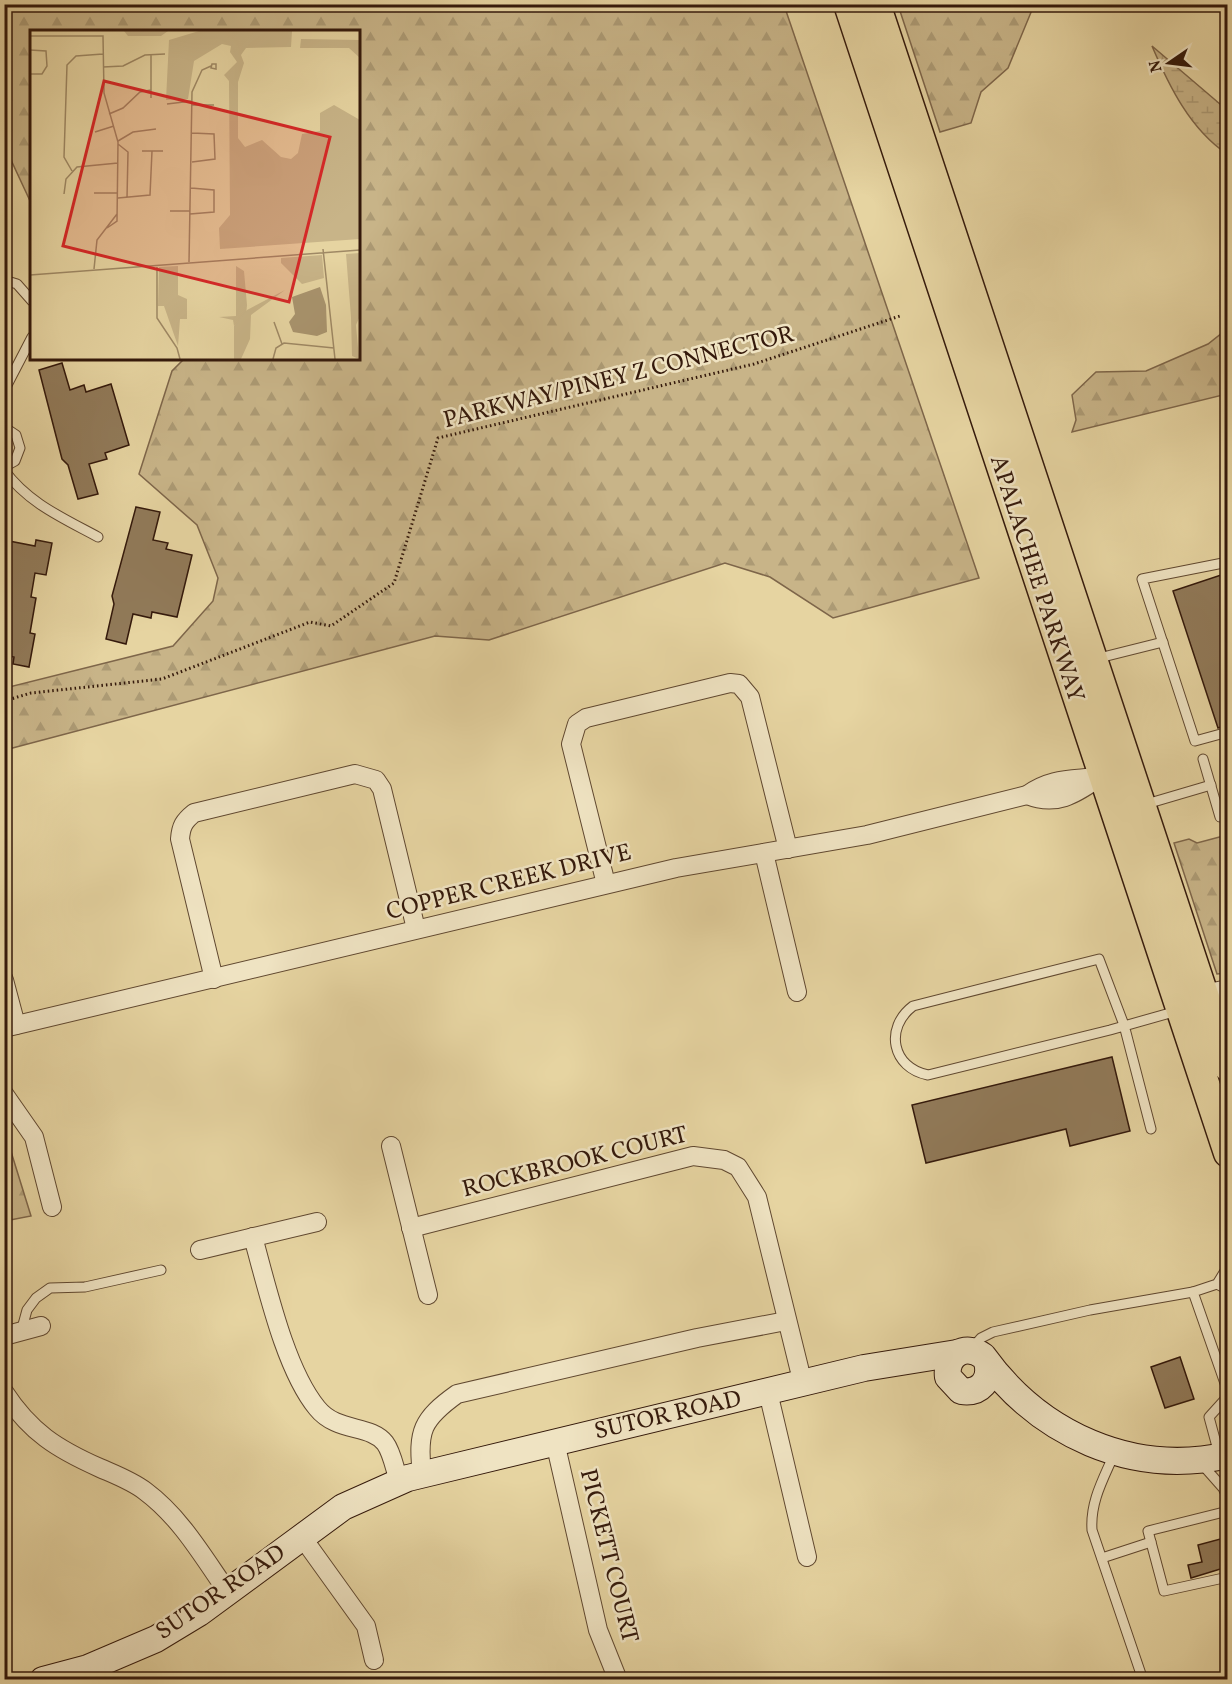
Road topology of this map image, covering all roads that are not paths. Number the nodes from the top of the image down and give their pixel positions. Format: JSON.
{"nodes":[{"id":1,"x":848,"y":4,"type":"edge"},
{"id":2,"x":876,"y":4,"type":"edge"},
{"id":3,"x":4,"y":280,"type":"edge"},
{"id":4,"x":30,"y":299,"type":"edge"},
{"id":5,"x":963,"y":312,"type":"junction"},
{"id":6,"x":30,"y":341,"type":"edge"},
{"id":7,"x":4,"y":391,"type":"edge"},
{"id":8,"x":4,"y":427,"type":"edge"},
{"id":9,"x":4,"y":468,"type":"edge"},
{"id":10,"x":98,"y":537,"type":"dead end"},
{"id":11,"x":1227,"y":562,"type":"edge"},
{"id":12,"x":1163,"y":642,"type":"junction"},
{"id":13,"x":1092,"y":660,"type":"junction"},
{"id":14,"x":1227,"y":732,"type":"edge"},
{"id":15,"x":1203,"y":759,"type":"dead end"},
{"id":16,"x":1116,"y":773,"type":"junction"},
{"id":17,"x":1211,"y":785,"type":"junction"},
{"id":18,"x":1141,"y":805,"type":"junction"},
{"id":19,"x":1227,"y":815,"type":"edge"},
{"id":20,"x":788,"y":849,"type":"junction"},
{"id":21,"x":764,"y":853,"type":"junction"},
{"id":22,"x":606,"y":884,"type":"junction"},
{"id":23,"x":416,"y":929,"type":"junction"},
{"id":24,"x":214,"y":979,"type":"junction"},
{"id":25,"x":4,"y":980,"type":"edge"},
{"id":26,"x":797,"y":992,"type":"dead end"},
{"id":27,"x":1204,"y":998,"type":"edge"},
{"id":28,"x":1124,"y":1025,"type":"junction"},
{"id":29,"x":10,"y":1026,"type":"edge"},
{"id":30,"x":1227,"y":1067,"type":"edge"},
{"id":31,"x":4,"y":1094,"type":"edge"},
{"id":32,"x":1151,"y":1129,"type":"dead end"},
{"id":33,"x":391,"y":1146,"type":"dead end"},
{"id":34,"x":1227,"y":1153,"type":"edge"},
{"id":35,"x":52,"y":1206,"type":"dead end"},
{"id":36,"x":317,"y":1222,"type":"dead end"},
{"id":37,"x":411,"y":1228,"type":"junction"},
{"id":38,"x":253,"y":1237,"type":"junction"},
{"id":39,"x":200,"y":1250,"type":"dead end"},
{"id":40,"x":1227,"y":1266,"type":"edge"},
{"id":41,"x":161,"y":1270,"type":"dead end"},
{"id":42,"x":1217,"y":1284,"type":"junction"},
{"id":43,"x":1227,"y":1290,"type":"edge"},
{"id":44,"x":1193,"y":1292,"type":"junction"},
{"id":45,"x":428,"y":1295,"type":"dead end"},
{"id":46,"x":786,"y":1321,"type":"junction"},
{"id":47,"x":40,"y":1326,"type":"dead end"},
{"id":48,"x":13,"y":1334,"type":"edge"},
{"id":49,"x":971,"y":1355,"type":"junction"},
{"id":50,"x":916,"y":1361,"type":"junction"},
{"id":51,"x":949,"y":1379,"type":"junction"},
{"id":52,"x":803,"y":1384,"type":"junction"},
{"id":53,"x":974,"y":1391,"type":"junction"},
{"id":54,"x":4,"y":1392,"type":"edge"},
{"id":55,"x":768,"y":1392,"type":"junction"},
{"id":56,"x":1227,"y":1392,"type":"edge"},
{"id":57,"x":1227,"y":1396,"type":"edge"},
{"id":58,"x":1034,"y":1409,"type":"junction"},
{"id":59,"x":555,"y":1442,"type":"junction"},
{"id":60,"x":1115,"y":1452,"type":"junction"},
{"id":61,"x":1215,"y":1457,"type":"edge"},
{"id":62,"x":410,"y":1478,"type":"junction"},
{"id":63,"x":1227,"y":1498,"type":"edge"},
{"id":64,"x":1227,"y":1511,"type":"edge"},
{"id":65,"x":302,"y":1537,"type":"junction"},
{"id":66,"x":1151,"y":1542,"type":"junction"},
{"id":67,"x":807,"y":1557,"type":"dead end"},
{"id":68,"x":1102,"y":1558,"type":"junction"},
{"id":69,"x":1227,"y":1577,"type":"edge"},
{"id":70,"x":227,"y":1591,"type":"junction"},
{"id":71,"x":374,"y":1660,"type":"dead end"},
{"id":72,"x":1143,"y":1678,"type":"edge"},
{"id":73,"x":43,"y":1680,"type":"edge"},
{"id":74,"x":618,"y":1680,"type":"edge"},
{"id":75,"x":1131,"y":1680,"type":"edge"}],
"edges":[{"from":1,"to":5,"type":"main road","name":"APALACHEE PARKWAY"},
{"from":2,"to":5,"type":"main road","name":"APALACHEE PARKWAY"},
{"from":3,"to":4,"type":"lane"},
{"from":5,"to":13,"type":"main road","name":"APALACHEE PARKWAY"},
{"from":5,"to":16,"type":"main road","name":"APALACHEE PARKWAY"},
{"from":6,"to":7,"type":"lane"},
{"from":8,"to":9,"type":"lane"},
{"from":9,"to":10,"type":"lane"},
{"from":11,"to":12,"type":"lane"},
{"from":12,"to":13,"type":"lane"},
{"from":12,"to":14,"type":"lane"},
{"from":13,"to":16,"type":"main road","name":"APALACHEE PARKWAY"},
{"from":15,"to":17,"type":"lane"},
{"from":16,"to":18,"type":"main road","name":"APALACHEE PARKWAY"},
{"from":16,"to":20,"type":"street","name":"COPPER CREEK DRIVE"},
{"from":16,"to":27,"type":"main road","name":"APALACHEE PARKWAY"},
{"from":17,"to":18,"type":"lane"},
{"from":17,"to":19,"type":"lane"},
{"from":18,"to":27,"type":"main road","name":"APALACHEE PARKWAY"},
{"from":20,"to":21,"type":"street","name":"COPPER CREEK DRIVE"},
{"from":20,"to":22,"type":"street"},
{"from":21,"to":22,"type":"street","name":"COPPER CREEK DRIVE"},
{"from":21,"to":26,"type":"street"},
{"from":22,"to":23,"type":"street","name":"COPPER CREEK DRIVE"},
{"from":23,"to":24,"type":"street","name":"COPPER CREEK DRIVE"},
{"from":23,"to":24,"type":"street"},
{"from":24,"to":29,"type":"street","name":"COPPER CREEK DRIVE"},
{"from":25,"to":29,"type":"street"},
{"from":27,"to":28,"type":"lane"},
{"from":27,"to":30,"type":"main road"},
{"from":27,"to":34,"type":"main road","name":"APALACHEE PARKWAY"},
{"from":28,"to":28,"type":"lane"},
{"from":28,"to":32,"type":"lane"},
{"from":31,"to":35,"type":"street"},
{"from":33,"to":37,"type":"street"},
{"from":36,"to":38,"type":"street"},
{"from":37,"to":45,"type":"street"},
{"from":37,"to":46,"type":"street","name":"ROCKBROOK COURT"},
{"from":38,"to":39,"type":"street"},
{"from":38,"to":62,"type":"street"},
{"from":40,"to":42,"type":"lane"},
{"from":41,"to":48,"type":"lane"},
{"from":42,"to":43,"type":"lane"},
{"from":42,"to":44,"type":"lane","name":"SUTOR ROAD"},
{"from":44,"to":49,"type":"lane","name":"SUTOR ROAD"},
{"from":44,"to":56,"type":"lane"},
{"from":46,"to":52,"type":"street","name":"ROCKBROOK COURT"},
{"from":46,"to":62,"type":"street"},
{"from":47,"to":48,"type":"street"},
{"from":49,"to":50,"type":"street","name":"SUTOR ROAD"},
{"from":49,"to":51,"type":"street"},
{"from":49,"to":53,"type":"street"},
{"from":49,"to":58,"type":"street"},
{"from":50,"to":51,"type":"street"},
{"from":50,"to":52,"type":"street","name":"SUTOR ROAD"},
{"from":51,"to":53,"type":"street"},
{"from":52,"to":55,"type":"street","name":"SUTOR ROAD"},
{"from":53,"to":58,"type":"street"},
{"from":54,"to":70,"type":"street"},
{"from":55,"to":59,"type":"street","name":"SUTOR ROAD"},
{"from":55,"to":67,"type":"street"},
{"from":57,"to":61,"type":"lane"},
{"from":58,"to":60,"type":"street"},
{"from":59,"to":62,"type":"street","name":"SUTOR ROAD"},
{"from":59,"to":74,"type":"street","name":"PICKETT COURT"},
{"from":60,"to":61,"type":"street"},
{"from":60,"to":68,"type":"lane"},
{"from":61,"to":63,"type":"lane"},
{"from":62,"to":65,"type":"street","name":"SUTOR ROAD"},
{"from":64,"to":66,"type":"lane"},
{"from":65,"to":70,"type":"street","name":"SUTOR ROAD"},
{"from":65,"to":71,"type":"street"},
{"from":66,"to":68,"type":"lane"},
{"from":66,"to":69,"type":"lane"},
{"from":68,"to":72,"type":"lane"},
{"from":70,"to":73,"type":"street","name":"SUTOR ROAD"},
{"from":72,"to":75,"type":"lane"}]}
